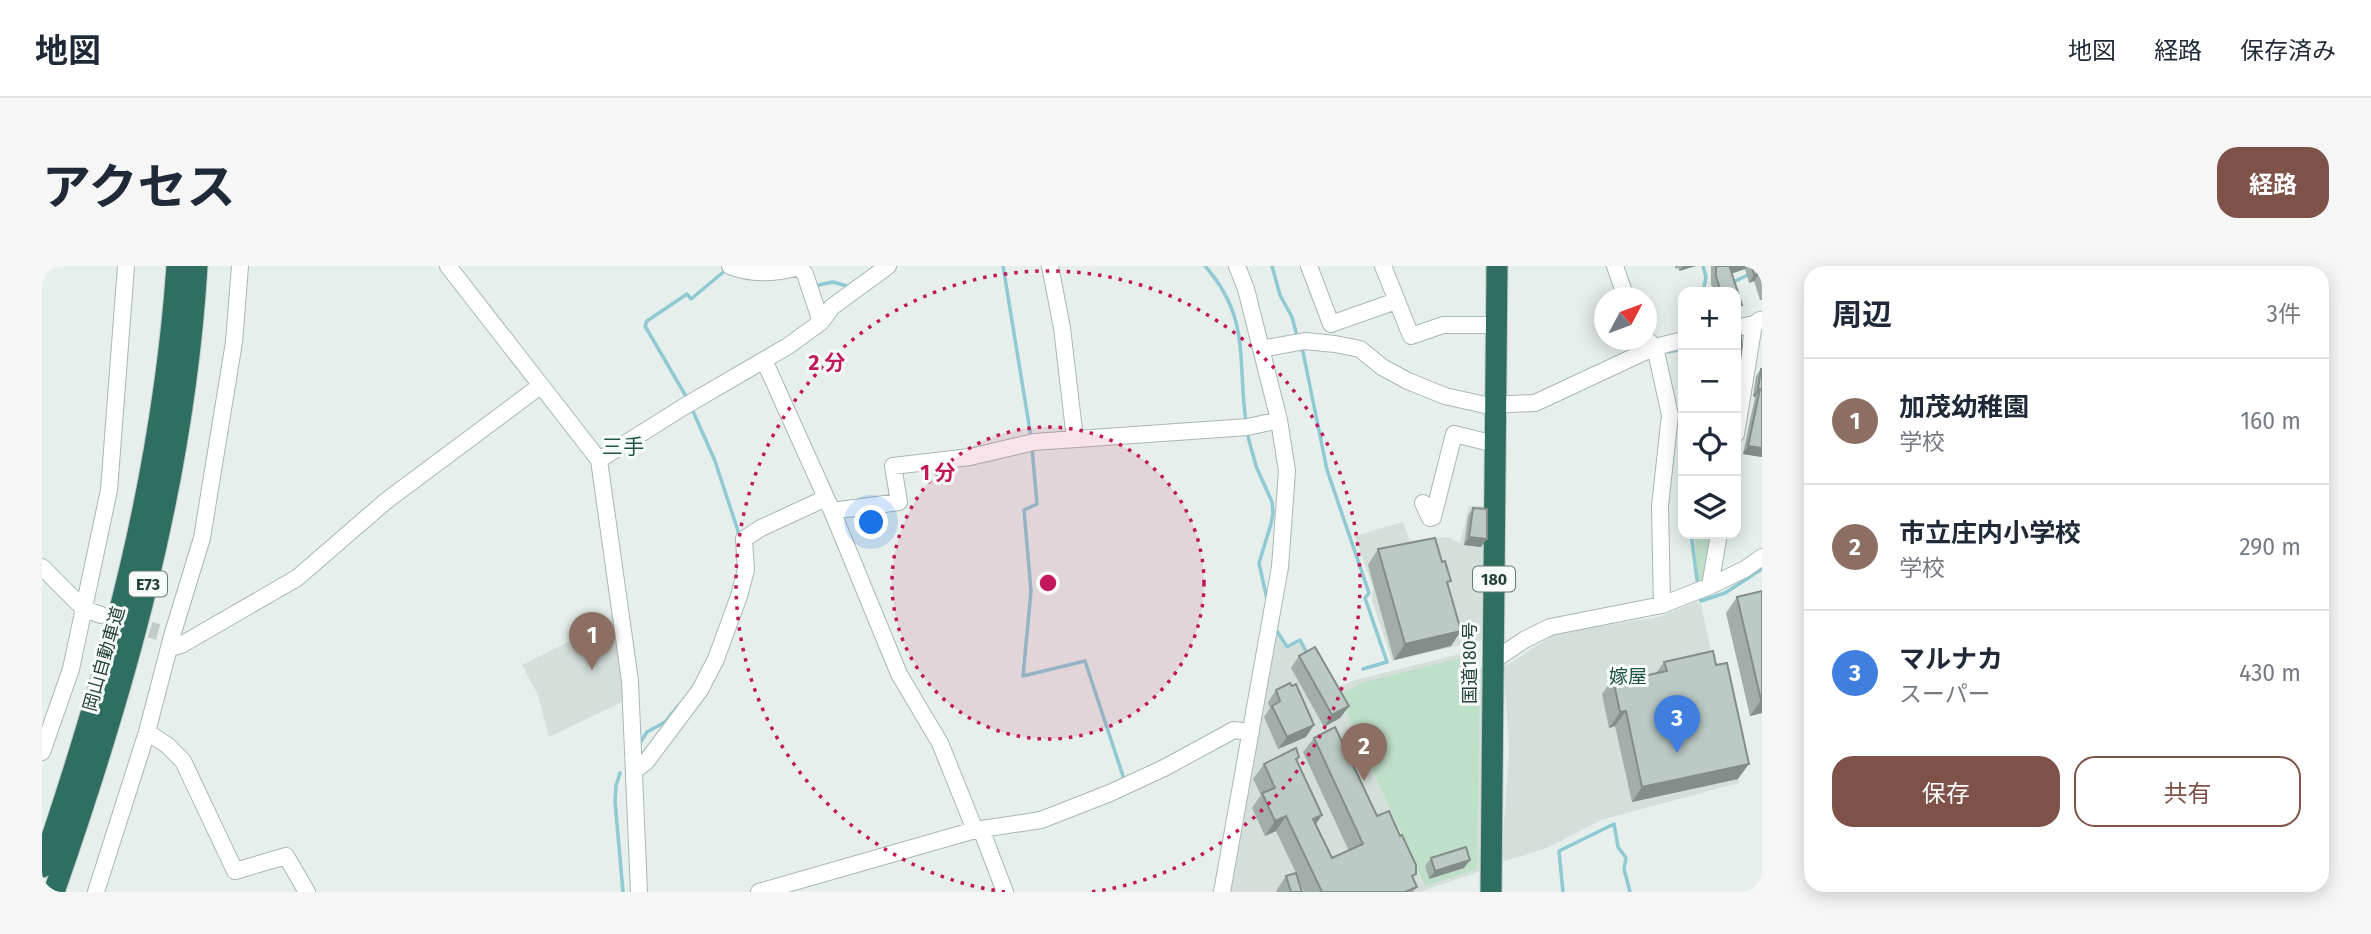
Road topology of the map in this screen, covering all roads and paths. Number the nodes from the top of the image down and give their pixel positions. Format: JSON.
{"nodes":[{"id":1,"x":125,"y":266,"type":"edge"},
{"id":2,"x":177,"y":266,"type":"edge"},
{"id":3,"x":197,"y":266,"type":"edge"},
{"id":4,"x":240,"y":266,"type":"edge"},
{"id":5,"x":448,"y":266,"type":"edge"},
{"id":6,"x":730,"y":266,"type":"edge"},
{"id":7,"x":888,"y":266,"type":"edge"},
{"id":8,"x":1050,"y":266,"type":"edge"},
{"id":9,"x":1238,"y":266,"type":"edge"},
{"id":10,"x":1309,"y":266,"type":"edge"},
{"id":11,"x":1383,"y":266,"type":"edge"},
{"id":12,"x":1497,"y":266,"type":"edge"},
{"id":13,"x":1615,"y":266,"type":"edge"},
{"id":14,"x":1622,"y":287,"type":"edge"},
{"id":15,"x":1396,"y":301,"type":"junction"},
{"id":16,"x":1758,"y":321,"type":"edge"},
{"id":17,"x":821,"y":322,"type":"junction"},
{"id":18,"x":1496,"y":325,"type":"junction"},
{"id":19,"x":1741,"y":326,"type":"edge"},
{"id":20,"x":1678,"y":341,"type":"edge"},
{"id":21,"x":1657,"y":343,"type":"edge"},
{"id":22,"x":1261,"y":349,"type":"junction"},
{"id":23,"x":1637,"y":350,"type":"edge"},
{"id":24,"x":1653,"y":350,"type":"edge"},
{"id":25,"x":764,"y":360,"type":"junction"},
{"id":26,"x":540,"y":386,"type":"junction"},
{"id":27,"x":1495,"y":404,"type":"junction"},
{"id":28,"x":1740,"y":413,"type":"edge"},
{"id":29,"x":1279,"y":419,"type":"junction"},
{"id":30,"x":1075,"y":439,"type":"junction"},
{"id":31,"x":1495,"y":444,"type":"junction"},
{"id":32,"x":599,"y":460,"type":"junction"},
{"id":33,"x":1423,"y":503,"type":"dead end"},
{"id":34,"x":829,"y":505,"type":"junction"},
{"id":35,"x":1717,"y":539,"type":"edge"},
{"id":36,"x":1762,"y":557,"type":"edge"},
{"id":37,"x":42,"y":567,"type":"edge"},
{"id":38,"x":1702,"y":589,"type":"junction"},
{"id":39,"x":1662,"y":605,"type":"junction"},
{"id":40,"x":84,"y":610,"type":"junction"},
{"id":41,"x":102,"y":615,"type":"dead end"},
{"id":42,"x":167,"y":639,"type":"junction"},
{"id":43,"x":1493,"y":661,"type":"junction"},
{"id":44,"x":148,"y":732,"type":"junction"},
{"id":45,"x":1251,"y":732,"type":"junction"},
{"id":46,"x":42,"y":752,"type":"edge"},
{"id":47,"x":635,"y":770,"type":"junction"},
{"id":48,"x":980,"y":832,"type":"junction"},
{"id":49,"x":42,"y":867,"type":"edge"},
{"id":50,"x":54,"y":892,"type":"edge"},
{"id":51,"x":96,"y":892,"type":"edge"},
{"id":52,"x":307,"y":892,"type":"edge"},
{"id":53,"x":639,"y":892,"type":"edge"},
{"id":54,"x":759,"y":892,"type":"edge"},
{"id":55,"x":1005,"y":892,"type":"edge"},
{"id":56,"x":1223,"y":892,"type":"edge"},
{"id":57,"x":1491,"y":892,"type":"edge"}],
"edges":[{"from":1,"to":40,"type":"street"},
{"from":2,"to":49,"type":"highway","name":"岡山自動車道","number":"E73"},
{"from":3,"to":50,"type":"highway","name":"岡山自動車道","number":"E73"},
{"from":4,"to":42,"type":"street"},
{"from":5,"to":26,"type":"street"},
{"from":6,"to":17,"type":"street"},
{"from":7,"to":17,"type":"street"},
{"from":8,"to":30,"type":"street"},
{"from":9,"to":22,"type":"street"},
{"from":10,"to":15,"type":"street"},
{"from":11,"to":15,"type":"street"},
{"from":12,"to":18,"type":"highway","name":"国道180号","number":"180"},
{"from":13,"to":14,"type":"street"},
{"from":15,"to":18,"type":"street"},
{"from":16,"to":19,"type":"street"},
{"from":16,"to":28,"type":"street"},
{"from":17,"to":25,"type":"street"},
{"from":18,"to":27,"type":"highway","name":"国道180号","number":"180"},
{"from":20,"to":21,"type":"street"},
{"from":22,"to":27,"type":"street"},
{"from":22,"to":29,"type":"street"},
{"from":23,"to":27,"type":"street"},
{"from":24,"to":39,"type":"street"},
{"from":25,"to":32,"type":"street"},
{"from":25,"to":34,"type":"street"},
{"from":26,"to":32,"type":"street"},
{"from":26,"to":42,"type":"street"},
{"from":27,"to":31,"type":"highway","name":"国道180号","number":"180"},
{"from":29,"to":30,"type":"street"},
{"from":29,"to":45,"type":"street"},
{"from":30,"to":34,"type":"street"},
{"from":31,"to":33,"type":"street"},
{"from":31,"to":43,"type":"highway","name":"国道180号","number":"180"},
{"from":32,"to":47,"type":"street"},
{"from":34,"to":47,"type":"street"},
{"from":34,"to":48,"type":"street"},
{"from":35,"to":38,"type":"street"},
{"from":36,"to":38,"type":"street"},
{"from":37,"to":40,"type":"street"},
{"from":38,"to":39,"type":"street"},
{"from":39,"to":43,"type":"street"},
{"from":40,"to":41,"type":"street"},
{"from":40,"to":46,"type":"street"},
{"from":42,"to":44,"type":"street"},
{"from":43,"to":57,"type":"highway","name":"国道180号","number":"180"},
{"from":44,"to":51,"type":"street"},
{"from":44,"to":52,"type":"street"},
{"from":45,"to":48,"type":"street"},
{"from":45,"to":56,"type":"street"},
{"from":47,"to":53,"type":"street"},
{"from":48,"to":54,"type":"street"},
{"from":48,"to":55,"type":"street"}]}
